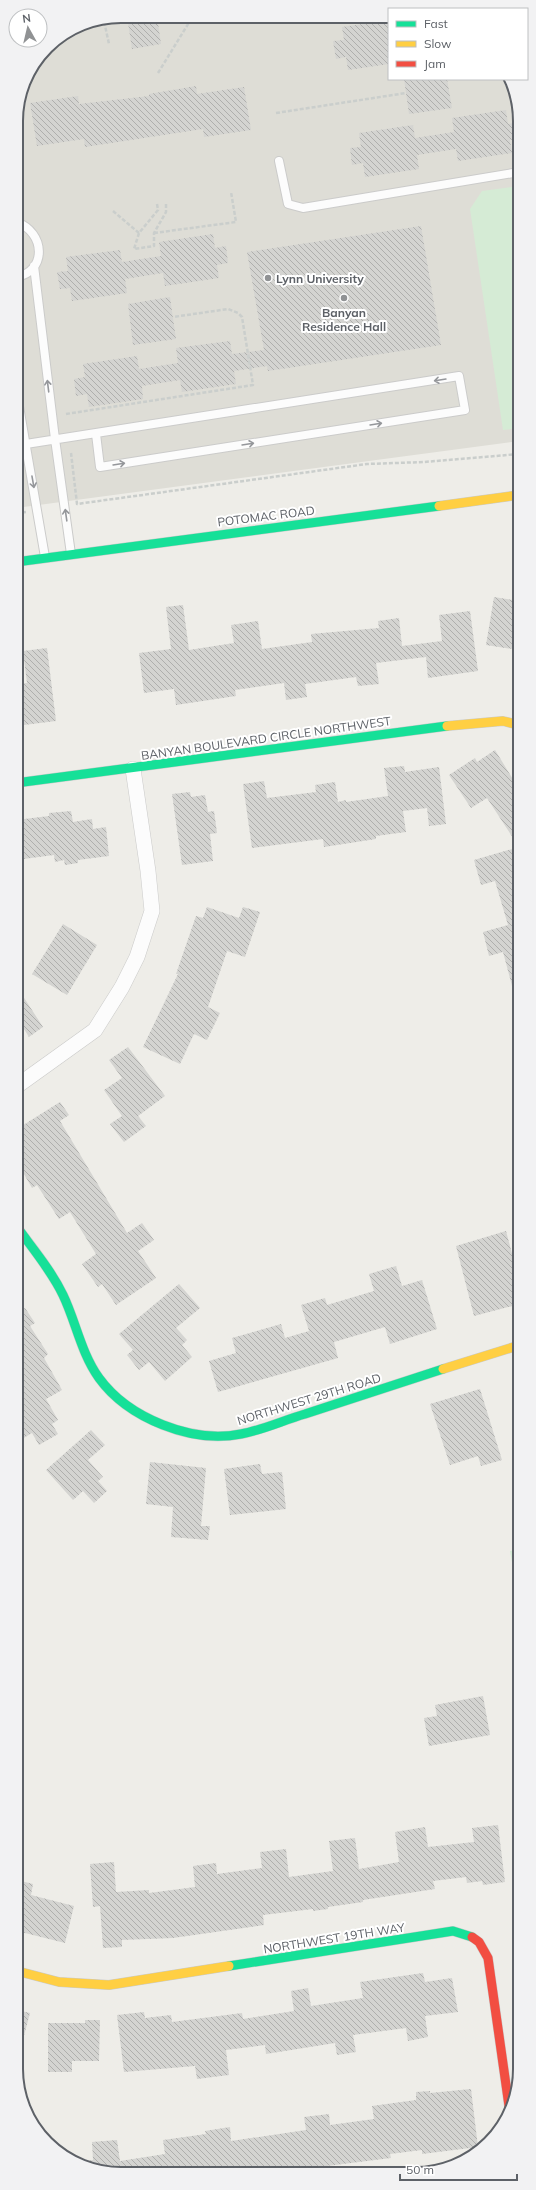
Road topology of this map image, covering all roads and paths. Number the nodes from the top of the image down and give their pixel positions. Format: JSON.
{"nodes":[{"id":1,"x":189,"y":23,"type":"edge"},
{"id":2,"x":105,"y":25,"type":"edge"},
{"id":3,"x":109,"y":44,"type":"dead end"},
{"id":4,"x":158,"y":73,"type":"dead end"},
{"id":5,"x":406,"y":93,"type":"dead end"},
{"id":6,"x":276,"y":113,"type":"dead end"},
{"id":7,"x":280,"y":161,"type":"dead end"},
{"id":8,"x":513,"y":173,"type":"edge"},
{"id":9,"x":231,"y":192,"type":"dead end"},
{"id":10,"x":166,"y":203,"type":"dead end"},
{"id":11,"x":157,"y":204,"type":"dead end"},
{"id":12,"x":113,"y":211,"type":"dead end"},
{"id":13,"x":23,"y":226,"type":"edge"},
{"id":14,"x":139,"y":233,"type":"junction"},
{"id":15,"x":154,"y":233,"type":"junction"},
{"id":16,"x":34,"y":266,"type":"junction"},
{"id":17,"x":23,"y":274,"type":"edge"},
{"id":18,"x":173,"y":317,"type":"dead end"},
{"id":19,"x":66,"y":414,"type":"dead end"},
{"id":20,"x":96,"y":434,"type":"junction"},
{"id":21,"x":23,"y":436,"type":"edge"},
{"id":22,"x":55,"y":439,"type":"junction"},
{"id":23,"x":26,"y":444,"type":"junction"},
{"id":24,"x":71,"y":453,"type":"dead end"},
{"id":25,"x":513,"y":455,"type":"edge"},
{"id":26,"x":513,"y":496,"type":"edge"},
{"id":27,"x":30,"y":511,"type":"dead end"},
{"id":28,"x":23,"y":512,"type":"edge"},
{"id":29,"x":71,"y":554,"type":"junction"},
{"id":30,"x":45,"y":558,"type":"junction"},
{"id":31,"x":23,"y":561,"type":"edge"},
{"id":32,"x":513,"y":724,"type":"edge"},
{"id":33,"x":133,"y":769,"type":"junction"},
{"id":34,"x":23,"y":782,"type":"edge"},
{"id":35,"x":23,"y":1082,"type":"edge"},
{"id":36,"x":23,"y":1236,"type":"edge"},
{"id":37,"x":513,"y":1347,"type":"edge"},
{"id":38,"x":23,"y":1973,"type":"edge"},
{"id":39,"x":508,"y":2100,"type":"edge"}],
"edges":[{"from":1,"to":4,"type":"path"},
{"from":2,"to":3,"type":"path"},
{"from":5,"to":6,"type":"path"},
{"from":7,"to":8,"type":"lane"},
{"from":9,"to":15,"type":"path"},
{"from":10,"to":15,"type":"path"},
{"from":11,"to":14,"type":"path"},
{"from":12,"to":14,"type":"path"},
{"from":13,"to":16,"type":"lane"},
{"from":14,"to":15,"type":"path"},
{"from":16,"to":17,"type":"lane"},
{"from":22,"to":16,"type":"lane","one_way":true},
{"from":18,"to":19,"type":"path"},
{"from":20,"to":20,"type":"lane","one_way":true},
{"from":20,"to":22,"type":"lane"},
{"from":21,"to":23,"type":"lane"},
{"from":22,"to":23,"type":"lane"},
{"from":29,"to":22,"type":"lane","one_way":true},
{"from":23,"to":30,"type":"lane","one_way":true},
{"from":24,"to":25,"type":"path"},
{"from":26,"to":29,"type":"street","name":"POTOMAC ROAD"},
{"from":27,"to":28,"type":"path"},
{"from":29,"to":30,"type":"street","name":"POTOMAC ROAD"},
{"from":30,"to":31,"type":"street","name":"POTOMAC ROAD"},
{"from":32,"to":33,"type":"street","name":"BANYAN BOULEVARD CIRCLE NORTHWEST"},
{"from":33,"to":34,"type":"street","name":"BANYAN BOULEVARD CIRCLE NORTHWEST"},
{"from":33,"to":35,"type":"street"},
{"from":36,"to":37,"type":"street","name":"NORTHWEST 29TH ROAD"},
{"from":38,"to":39,"type":"street","name":"NORTHWEST 19TH WAY"}]}
